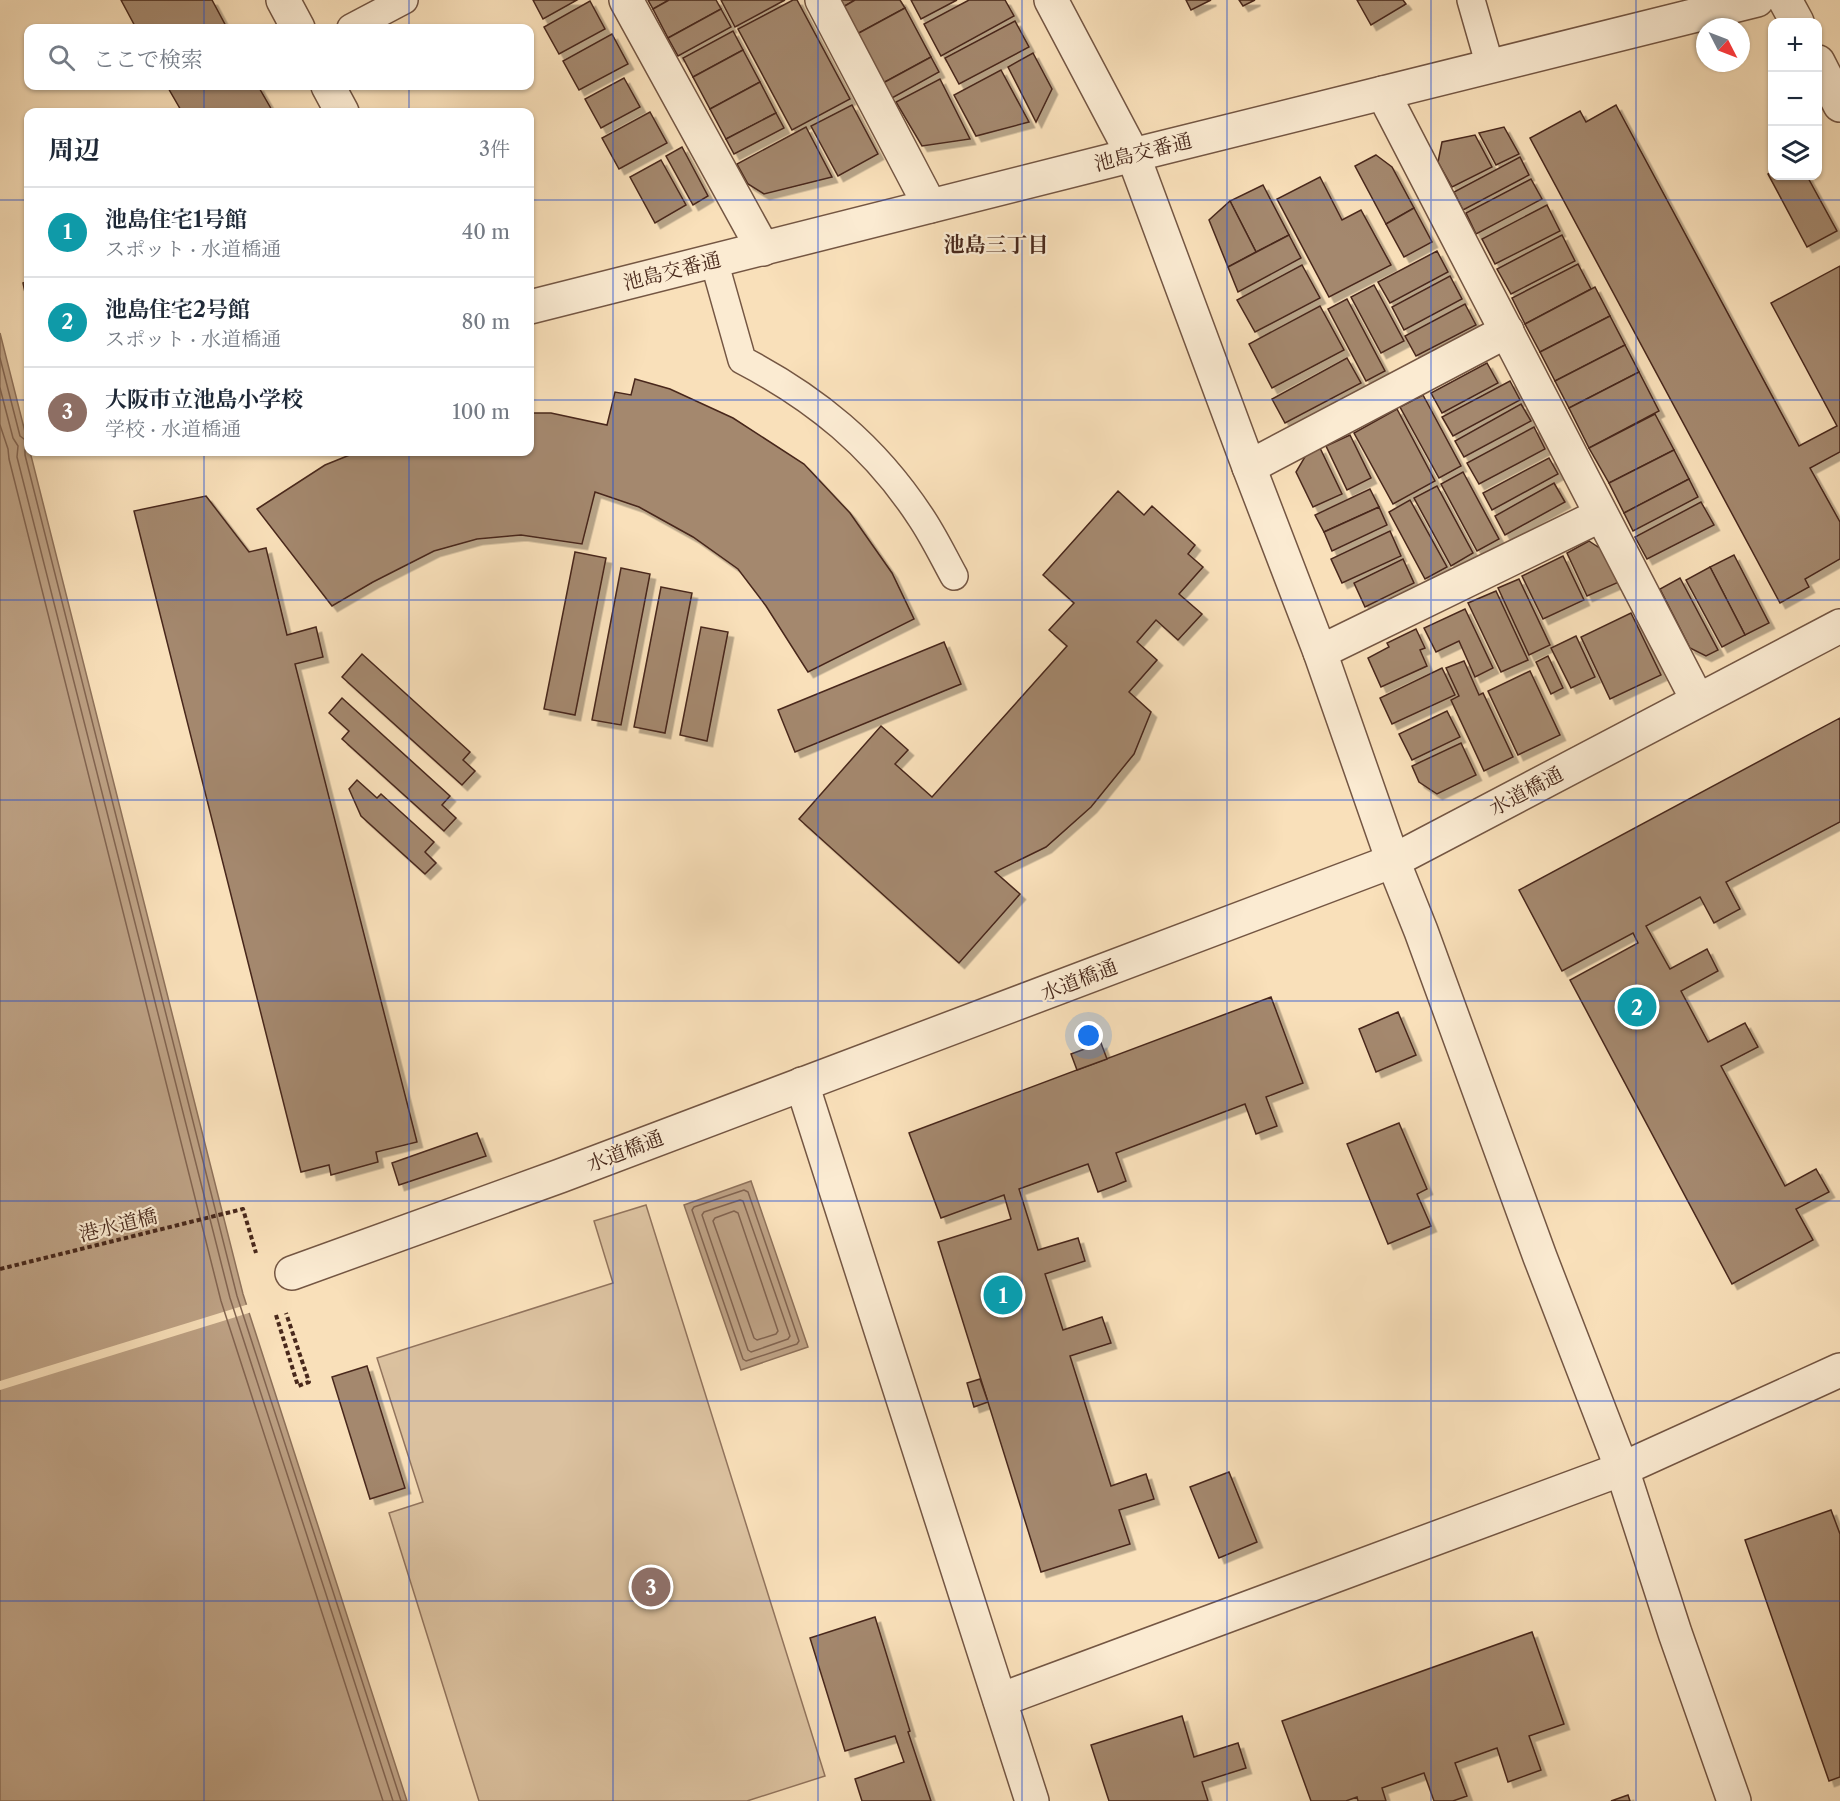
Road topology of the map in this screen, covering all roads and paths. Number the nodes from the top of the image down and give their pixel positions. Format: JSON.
{"nodes":[{"id":1,"x":283,"y":0,"type":"edge"},
{"id":2,"x":404,"y":0,"type":"edge"},
{"id":3,"x":626,"y":0,"type":"edge"},
{"id":4,"x":822,"y":0,"type":"edge"},
{"id":5,"x":1052,"y":0,"type":"edge"},
{"id":6,"x":1471,"y":0,"type":"edge"},
{"id":7,"x":1757,"y":0,"type":"edge"},
{"id":8,"x":1785,"y":0,"type":"edge"},
{"id":9,"x":1795,"y":18,"type":"edge"},
{"id":10,"x":296,"y":24,"type":"edge"},
{"id":11,"x":359,"y":24,"type":"edge"},
{"id":12,"x":1490,"y":66,"type":"junction"},
{"id":13,"x":1822,"y":70,"type":"edge"},
{"id":14,"x":330,"y":90,"type":"edge"},
{"id":15,"x":1383,"y":93,"type":"junction"},
{"id":16,"x":1840,"y":105,"type":"edge"},
{"id":17,"x":340,"y":108,"type":"edge"},
{"id":18,"x":1133,"y":155,"type":"junction"},
{"id":19,"x":930,"y":206,"type":"junction"},
{"id":20,"x":763,"y":249,"type":"junction"},
{"id":21,"x":714,"y":261,"type":"junction"},
{"id":22,"x":534,"y":306,"type":"edge"},
{"id":23,"x":1507,"y":331,"type":"junction"},
{"id":24,"x":1249,"y":467,"type":"junction"},
{"id":25,"x":1601,"y":515,"type":"junction"},
{"id":26,"x":954,"y":576,"type":"dead end"},
{"id":27,"x":1840,"y":626,"type":"edge"},
{"id":28,"x":1320,"y":652,"type":"junction"},
{"id":29,"x":1697,"y":699,"type":"junction"},
{"id":30,"x":1393,"y":861,"type":"junction"},
{"id":31,"x":802,"y":1084,"type":"junction"},
{"id":32,"x":243,"y":1209,"type":"dead end"},
{"id":33,"x":0,"y":1269,"type":"edge"},
{"id":34,"x":292,"y":1273,"type":"dead end"},
{"id":35,"x":286,"y":1312,"type":"dead end"},
{"id":36,"x":276,"y":1315,"type":"dead end"},
{"id":37,"x":1840,"y":1370,"type":"edge"},
{"id":38,"x":1622,"y":1469,"type":"junction"},
{"id":39,"x":1000,"y":1700,"type":"junction"},
{"id":40,"x":1032,"y":1801,"type":"edge"},
{"id":41,"x":1734,"y":1801,"type":"edge"}],
"edges":[{"from":1,"to":10,"type":"street"},
{"from":2,"to":11,"type":"lane"},
{"from":3,"to":20,"type":"street"},
{"from":4,"to":19,"type":"street"},
{"from":5,"to":18,"type":"street"},
{"from":6,"to":12,"type":"lane"},
{"from":7,"to":12,"type":"street","name":"池島交番通"},
{"from":8,"to":9,"type":"street"},
{"from":12,"to":15,"type":"street","name":"池島交番通"},
{"from":13,"to":16,"type":"street"},
{"from":14,"to":17,"type":"street"},
{"from":15,"to":18,"type":"street","name":"池島交番通"},
{"from":15,"to":23,"type":"street"},
{"from":18,"to":19,"type":"street","name":"池島交番通"},
{"from":18,"to":24,"type":"street"},
{"from":19,"to":20,"type":"street","name":"池島交番通"},
{"from":20,"to":21,"type":"street","name":"池島交番通"},
{"from":21,"to":22,"type":"street","name":"池島交番通"},
{"from":21,"to":26,"type":"lane"},
{"from":23,"to":24,"type":"street"},
{"from":23,"to":25,"type":"street"},
{"from":24,"to":28,"type":"street"},
{"from":25,"to":28,"type":"street"},
{"from":25,"to":29,"type":"street"},
{"from":27,"to":29,"type":"street","name":"水道橋通"},
{"from":28,"to":30,"type":"street"},
{"from":29,"to":30,"type":"street","name":"水道橋通"},
{"from":30,"to":31,"type":"street","name":"水道橋通"},
{"from":30,"to":38,"type":"street"},
{"from":31,"to":34,"type":"street","name":"水道橋通"},
{"from":31,"to":39,"type":"street"},
{"from":32,"to":33,"type":"path","name":"港水道橋"},
{"from":35,"to":36,"type":"path"},
{"from":37,"to":38,"type":"street"},
{"from":38,"to":39,"type":"street"},
{"from":38,"to":41,"type":"street"},
{"from":39,"to":40,"type":"street"}]}
